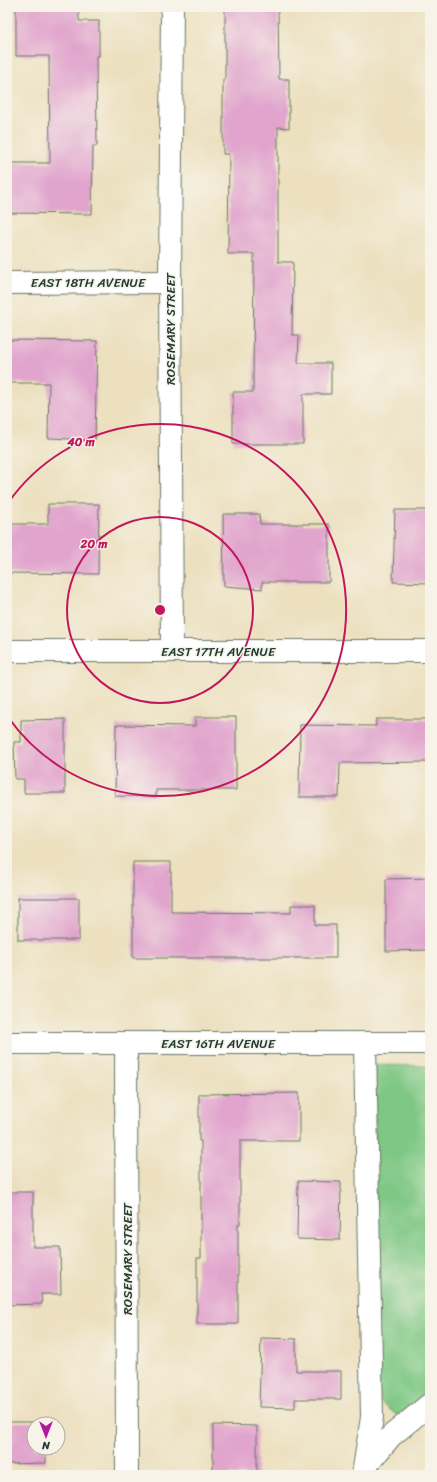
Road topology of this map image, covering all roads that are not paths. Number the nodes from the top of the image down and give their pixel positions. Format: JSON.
{"nodes":[{"id":1,"x":172,"y":7,"type":"edge"},
{"id":2,"x":170,"y":282,"type":"junction"},
{"id":3,"x":7,"y":283,"type":"edge"},
{"id":4,"x":7,"y":651,"type":"edge"},
{"id":5,"x":172,"y":651,"type":"junction"},
{"id":6,"x":430,"y":651,"type":"edge"},
{"id":7,"x":7,"y":1043,"type":"edge"},
{"id":8,"x":126,"y":1043,"type":"junction"},
{"id":9,"x":366,"y":1043,"type":"junction"},
{"id":10,"x":430,"y":1043,"type":"edge"},
{"id":11,"x":430,"y":1404,"type":"edge"},
{"id":12,"x":363,"y":1471,"type":"edge"},
{"id":13,"x":127,"y":1475,"type":"edge"}],
"edges":[{"from":1,"to":2,"type":"street","name":"ROSEMARY STREET"},
{"from":2,"to":3,"type":"street","name":"EAST 18TH AVENUE"},
{"from":2,"to":5,"type":"street","name":"ROSEMARY STREET"},
{"from":4,"to":5,"type":"street","name":"EAST 17TH AVENUE"},
{"from":5,"to":6,"type":"street","name":"EAST 17TH AVENUE"},
{"from":7,"to":8,"type":"street","name":"EAST 16TH AVENUE"},
{"from":8,"to":9,"type":"street","name":"EAST 16TH AVENUE"},
{"from":8,"to":13,"type":"street","name":"ROSEMARY STREET"},
{"from":9,"to":10,"type":"street","name":"EAST 16TH AVENUE"},
{"from":9,"to":12,"type":"street"},
{"from":11,"to":12,"type":"street"}]}
